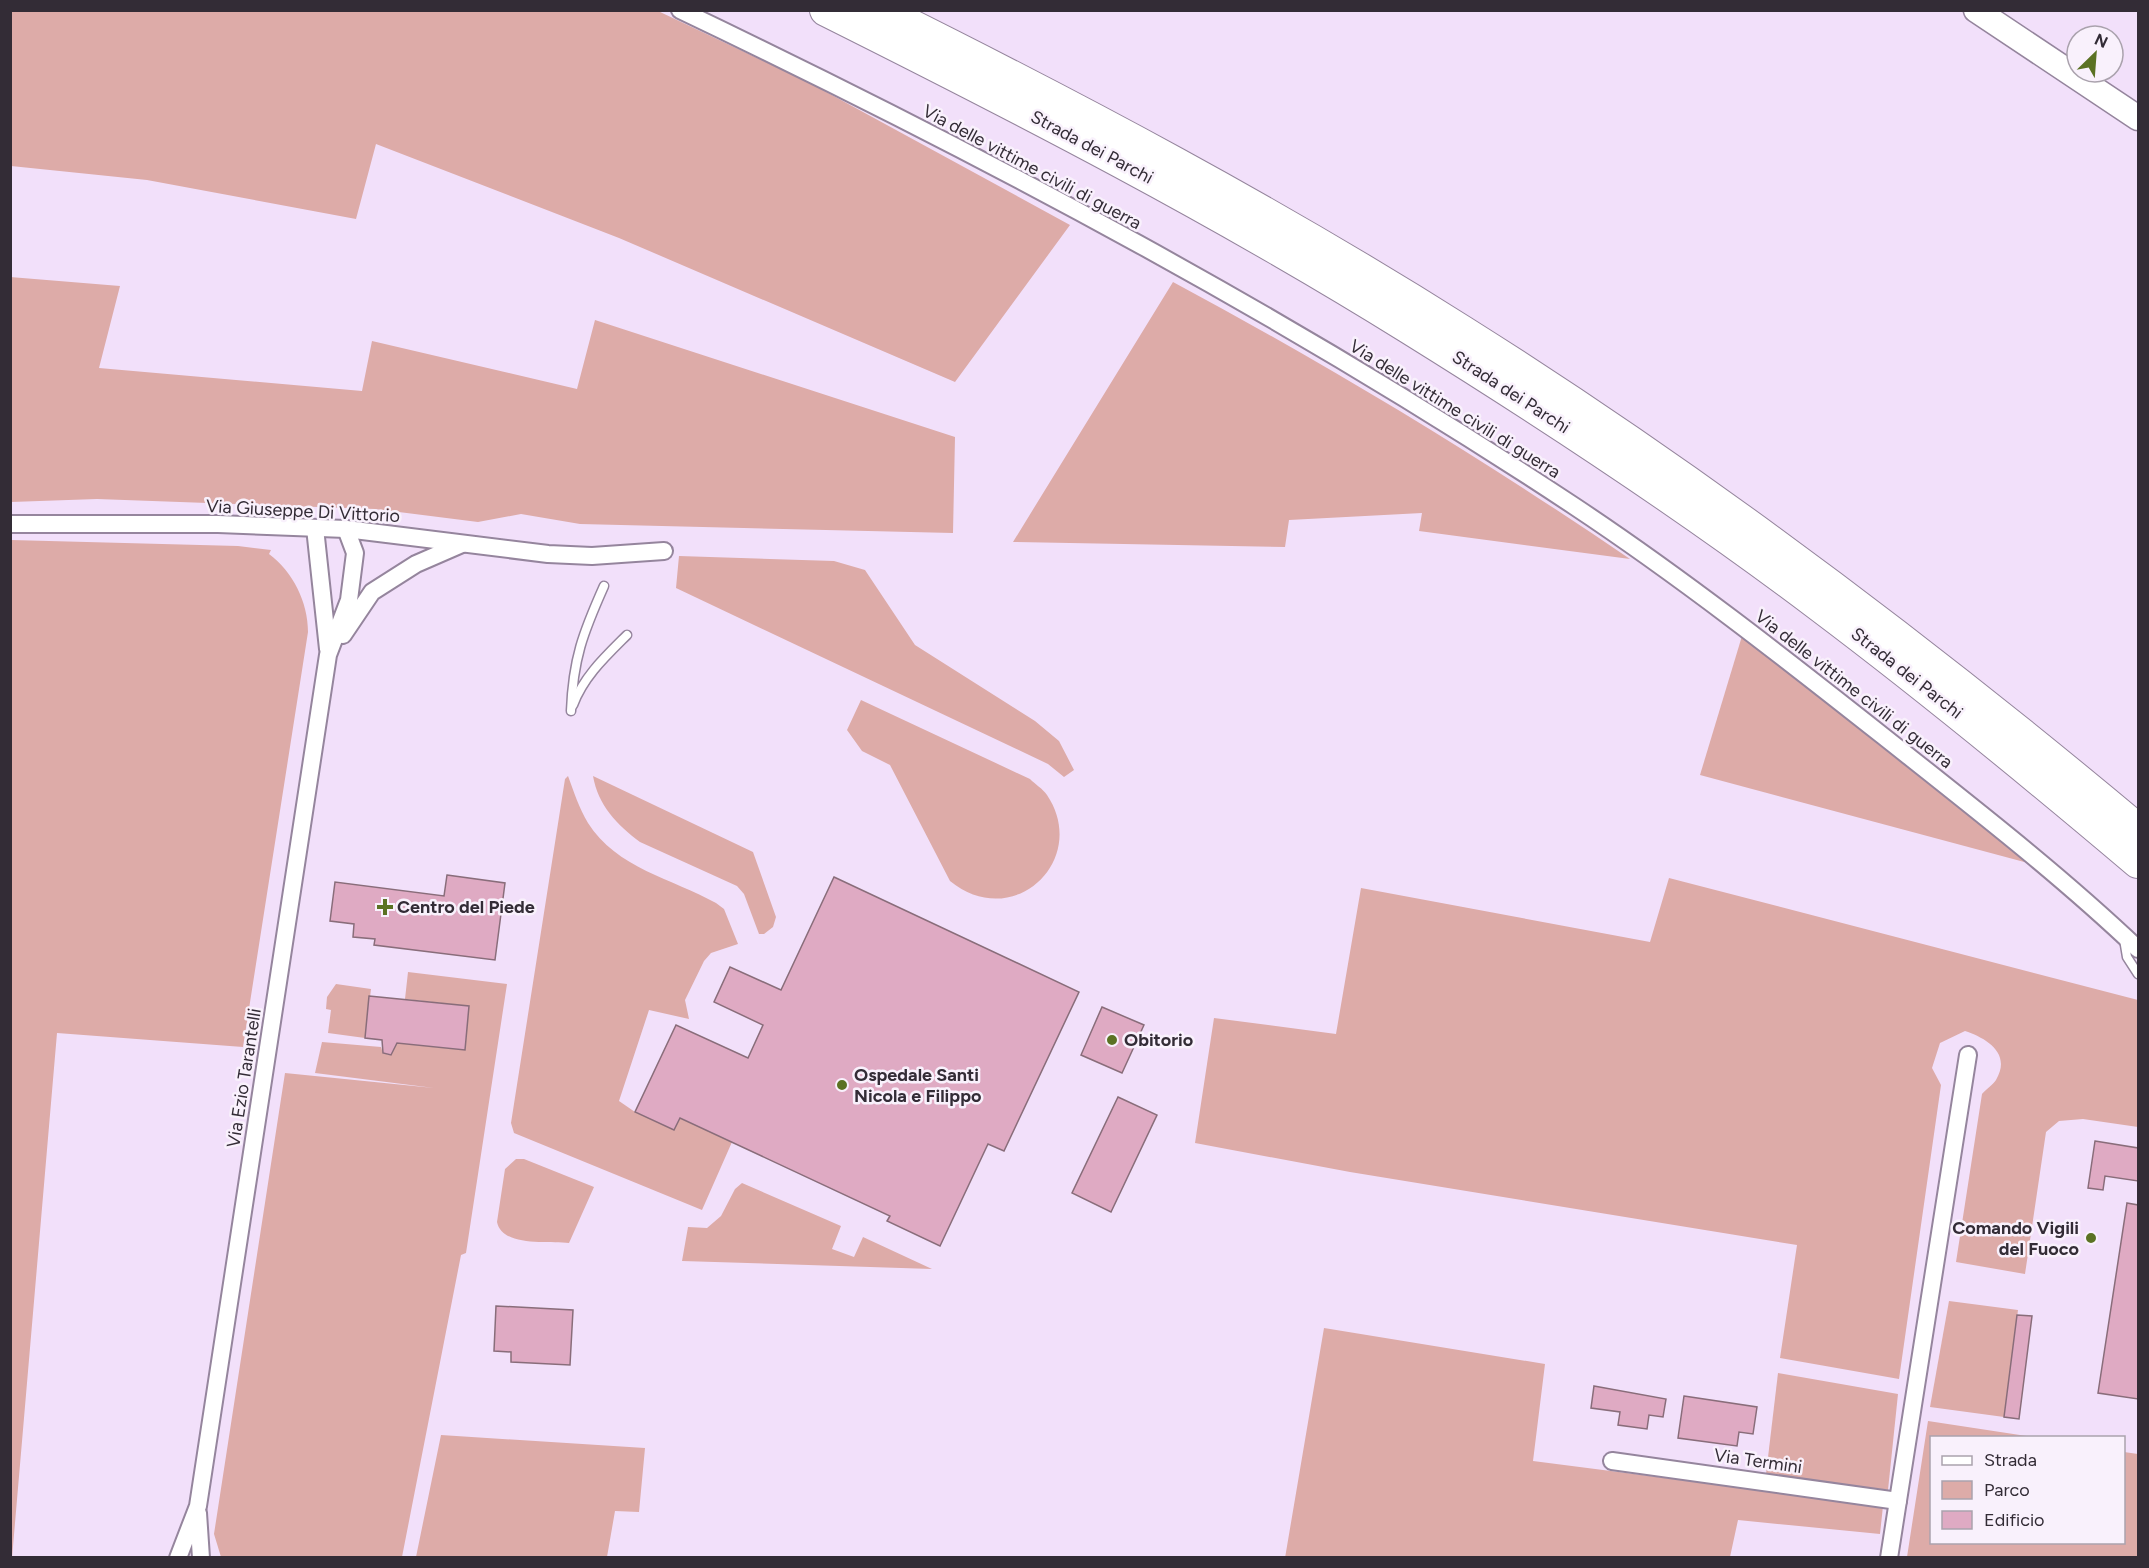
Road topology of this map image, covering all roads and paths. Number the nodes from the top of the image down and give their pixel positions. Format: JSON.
{"nodes":[{"id":1,"x":680,"y":10,"type":"edge"},
{"id":2,"x":826,"y":10,"type":"edge"},
{"id":3,"x":880,"y":10,"type":"edge"},
{"id":4,"x":1976,"y":10,"type":"edge"},
{"id":5,"x":2139,"y":118,"type":"edge"},
{"id":6,"x":10,"y":524,"type":"edge"},
{"id":7,"x":315,"y":528,"type":"junction"},
{"id":8,"x":346,"y":529,"type":"junction"},
{"id":9,"x":465,"y":543,"type":"junction"},
{"id":10,"x":664,"y":551,"type":"dead end"},
{"id":11,"x":604,"y":586,"type":"dead end"},
{"id":12,"x":627,"y":635,"type":"dead end"},
{"id":13,"x":328,"y":655,"type":"junction"},
{"id":14,"x":2139,"y":830,"type":"edge"},
{"id":15,"x":2139,"y":862,"type":"edge"},
{"id":16,"x":2124,"y":935,"type":"junction"},
{"id":17,"x":2139,"y":949,"type":"edge"},
{"id":18,"x":2139,"y":974,"type":"edge"},
{"id":19,"x":1968,"y":1055,"type":"dead end"},
{"id":20,"x":1612,"y":1461,"type":"dead end"},
{"id":21,"x":1898,"y":1501,"type":"junction"},
{"id":22,"x":198,"y":1506,"type":"junction"},
{"id":23,"x":178,"y":1557,"type":"edge"},
{"id":24,"x":201,"y":1557,"type":"edge"},
{"id":25,"x":1889,"y":1557,"type":"edge"}],
"edges":[{"from":1,"to":16,"type":"street","name":"Via delle vittime civili di guerra"},
{"from":2,"to":15,"type":"highway","name":"Strada dei Parchi"},
{"from":3,"to":14,"type":"highway","name":"Strada dei Parchi"},
{"from":4,"to":5,"type":"main road"},
{"from":6,"to":7,"type":"street","name":"Via Giuseppe Di Vittorio"},
{"from":7,"to":8,"type":"street","name":"Via Giuseppe Di Vittorio"},
{"from":7,"to":13,"type":"street"},
{"from":8,"to":9,"type":"street","name":"Via Giuseppe Di Vittorio"},
{"from":8,"to":13,"type":"street"},
{"from":9,"to":10,"type":"street","name":"Via Giuseppe Di Vittorio"},
{"from":9,"to":13,"type":"street"},
{"from":11,"to":12,"type":"lane"},
{"from":13,"to":22,"type":"street","name":"Via Ezio Tarantelli"},
{"from":16,"to":17,"type":"street","name":"Via delle vittime civili di guerra"},
{"from":16,"to":18,"type":"lane"},
{"from":19,"to":21,"type":"street"},
{"from":20,"to":21,"type":"street","name":"Via Termini"},
{"from":21,"to":25,"type":"street"},
{"from":22,"to":23,"type":"street"},
{"from":22,"to":24,"type":"street"}]}
